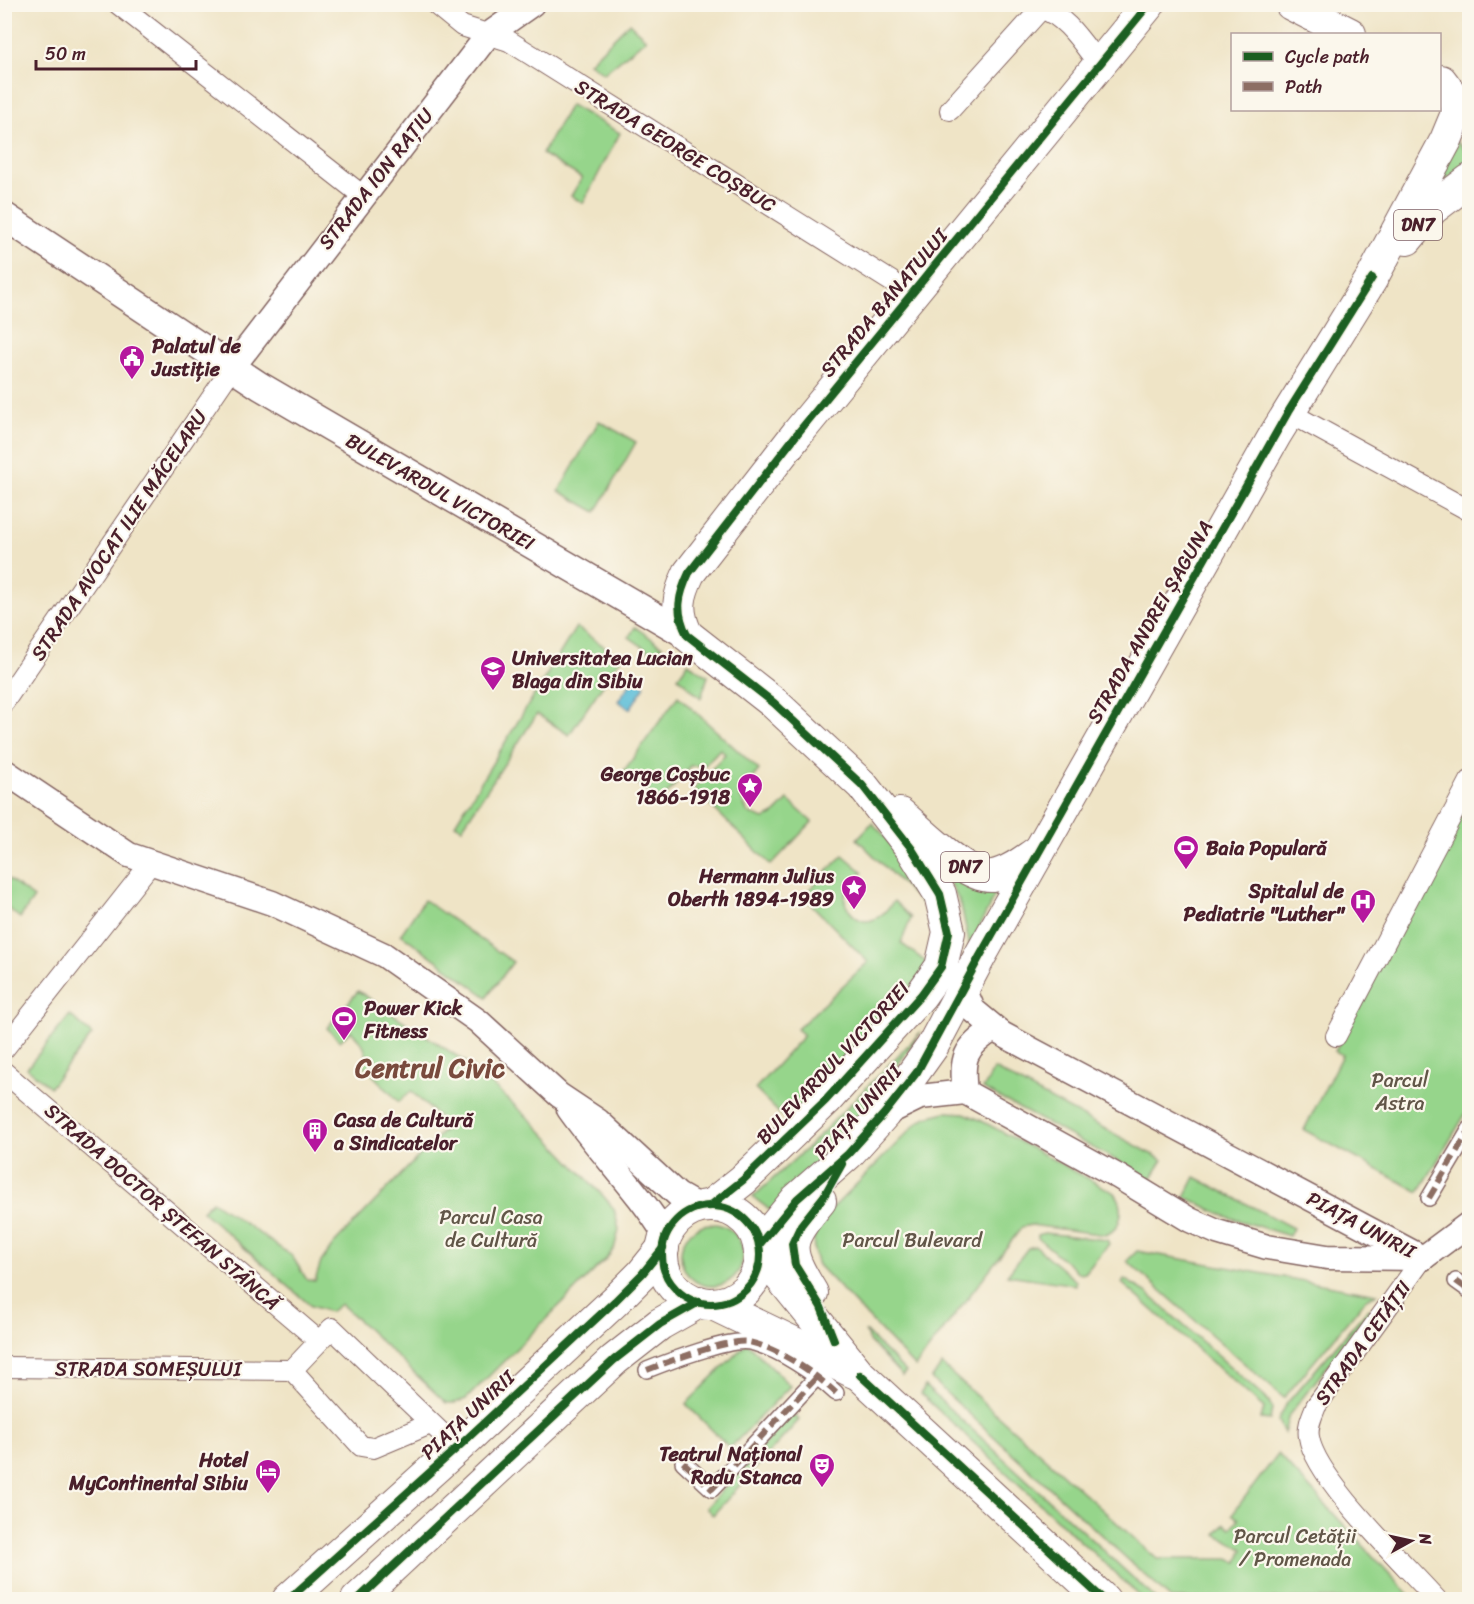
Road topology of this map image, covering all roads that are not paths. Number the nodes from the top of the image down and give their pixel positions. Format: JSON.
{"nodes":[{"id":1,"x":118,"y":4,"type":"edge"},
{"id":2,"x":435,"y":4,"type":"edge"},
{"id":3,"x":532,"y":4,"type":"edge"},
{"id":4,"x":1149,"y":4,"type":"edge"},
{"id":5,"x":1291,"y":4,"type":"edge"},
{"id":6,"x":1348,"y":33,"type":"edge"},
{"id":7,"x":488,"y":35,"type":"junction"},
{"id":8,"x":1100,"y":66,"type":"junction"},
{"id":9,"x":1441,"y":81,"type":"edge"},
{"id":10,"x":1441,"y":82,"type":"edge"},
{"id":11,"x":1470,"y":95,"type":"edge"},
{"id":12,"x":950,"y":110,"type":"dead end"},
{"id":13,"x":1470,"y":180,"type":"edge"},
{"id":14,"x":363,"y":196,"type":"junction"},
{"id":15,"x":4,"y":216,"type":"edge"},
{"id":16,"x":1372,"y":278,"type":"junction"},
{"id":17,"x":913,"y":295,"type":"junction"},
{"id":18,"x":232,"y":368,"type":"junction"},
{"id":19,"x":1288,"y":412,"type":"junction"},
{"id":20,"x":1470,"y":511,"type":"edge"},
{"id":21,"x":687,"y":635,"type":"junction"},
{"id":22,"x":4,"y":702,"type":"edge"},
{"id":23,"x":4,"y":771,"type":"edge"},
{"id":24,"x":1470,"y":781,"type":"edge"},
{"id":25,"x":862,"y":785,"type":"junction"},
{"id":26,"x":1040,"y":850,"type":"junction"},
{"id":27,"x":151,"y":863,"type":"junction"},
{"id":28,"x":964,"y":988,"type":"junction"},
{"id":29,"x":994,"y":1029,"type":"junction"},
{"id":30,"x":1336,"y":1036,"type":"dead end"},
{"id":31,"x":4,"y":1049,"type":"edge"},
{"id":32,"x":4,"y":1072,"type":"edge"},
{"id":33,"x":965,"y":1092,"type":"junction"},
{"id":34,"x":559,"y":1095,"type":"junction"},
{"id":35,"x":884,"y":1114,"type":"junction"},
{"id":36,"x":1470,"y":1128,"type":"edge"},
{"id":37,"x":848,"y":1154,"type":"junction"},
{"id":38,"x":1430,"y":1198,"type":"dead end"},
{"id":39,"x":704,"y":1207,"type":"junction"},
{"id":40,"x":1334,"y":1212,"type":"junction"},
{"id":41,"x":1470,"y":1223,"type":"edge"},
{"id":42,"x":665,"y":1242,"type":"junction"},
{"id":43,"x":760,"y":1248,"type":"junction"},
{"id":44,"x":1327,"y":1257,"type":"junction"},
{"id":45,"x":1423,"y":1258,"type":"junction"},
{"id":46,"x":1455,"y":1281,"type":"dead end"},
{"id":47,"x":1470,"y":1291,"type":"edge"},
{"id":48,"x":706,"y":1303,"type":"junction"},
{"id":49,"x":834,"y":1340,"type":"junction"},
{"id":50,"x":319,"y":1341,"type":"junction"},
{"id":51,"x":4,"y":1367,"type":"edge"},
{"id":52,"x":292,"y":1370,"type":"junction"},
{"id":53,"x":647,"y":1370,"type":"dead end"},
{"id":54,"x":860,"y":1375,"type":"junction"},
{"id":55,"x":818,"y":1376,"type":"junction"},
{"id":56,"x":836,"y":1393,"type":"dead end"},
{"id":57,"x":430,"y":1424,"type":"junction"},
{"id":58,"x":457,"y":1448,"type":"junction"},
{"id":59,"x":683,"y":1462,"type":"dead end"},
{"id":60,"x":288,"y":1599,"type":"edge"},
{"id":61,"x":357,"y":1599,"type":"edge"},
{"id":62,"x":1104,"y":1599,"type":"edge"},
{"id":63,"x":1437,"y":1599,"type":"edge"}],
"edges":[{"from":1,"to":14,"type":"street"},
{"from":2,"to":7,"type":"street","name":"STRADA GEORGE COȘBUC"},
{"from":3,"to":7,"type":"street","name":"STRADA ION RAȚIU"},
{"from":4,"to":8,"type":"main road","name":"STRADA BANATULUI"},
{"from":5,"to":6,"type":"main road"},
{"from":7,"to":14,"type":"street","name":"STRADA ION RAȚIU"},
{"from":7,"to":17,"type":"street","name":"STRADA GEORGE COȘBUC"},
{"from":8,"to":12,"type":"street"},
{"from":8,"to":17,"type":"main road","name":"STRADA BANATULUI"},
{"from":9,"to":11,"type":"main road","number":"DN7"},
{"from":10,"to":16,"type":"main road","name":"STRADA ANDREI ȘAGUNA","number":"DN7"},
{"from":13,"to":16,"type":"main road","name":"STRADA ANDREI ȘAGUNA","number":"DN7"},
{"from":14,"to":18,"type":"street","name":"STRADA ION RAȚIU"},
{"from":15,"to":18,"type":"main road","name":"BULEVARDUL VICTORIEI"},
{"from":16,"to":19,"type":"main road","name":"STRADA ANDREI ȘAGUNA","number":"DN7"},
{"from":17,"to":21,"type":"main road","name":"STRADA BANATULUI"},
{"from":18,"to":21,"type":"main road","name":"BULEVARDUL VICTORIEI"},
{"from":18,"to":22,"type":"street","name":"STRADA AVOCAT ILIE MĂCELARU"},
{"from":19,"to":20,"type":"street"},
{"from":19,"to":26,"type":"main road","name":"STRADA ANDREI ȘAGUNA","number":"DN7"},
{"from":21,"to":25,"type":"main road","name":"BULEVARDUL VICTORIEI","number":"DN7"},
{"from":23,"to":27,"type":"street"},
{"from":24,"to":30,"type":"street"},
{"from":25,"to":26,"type":"main road","name":"BULEVARDUL VICTORIEI","number":"DN7"},
{"from":25,"to":39,"type":"main road","name":"BULEVARDUL VICTORIEI","number":"DN7"},
{"from":26,"to":28,"type":"main road","name":"STRADA ANDREI ȘAGUNA","number":"DN7"},
{"from":27,"to":31,"type":"street"},
{"from":27,"to":34,"type":"street"},
{"from":28,"to":29,"type":"street","name":"PIAȚA UNIRII"},
{"from":28,"to":35,"type":"main road","name":"PIAȚA UNIRII","number":"DN7"},
{"from":29,"to":33,"type":"street"},
{"from":29,"to":40,"type":"street","name":"PIAȚA UNIRII"},
{"from":32,"to":50,"type":"street","name":"STRADA DOCTOR ȘTEFAN STÂNCĂ"},
{"from":33,"to":35,"type":"street","name":"PIAȚA UNIRII"},
{"from":33,"to":44,"type":"street","name":"PIAȚA UNIRII"},
{"from":34,"to":39,"type":"street"},
{"from":34,"to":42,"type":"street"},
{"from":35,"to":37,"type":"main road","name":"PIAȚA UNIRII","number":"DN7"},
{"from":36,"to":38,"type":"street"},
{"from":37,"to":43,"type":"main road","name":"PIAȚA UNIRII","number":"DN7"},
{"from":37,"to":49,"type":"main road"},
{"from":39,"to":42,"type":"main road","name":"PIAȚA UNIRII","number":"DN7"},
{"from":39,"to":43,"type":"main road"},
{"from":40,"to":44,"type":"street"},
{"from":40,"to":45,"type":"street","name":"PIAȚA UNIRII"},
{"from":41,"to":45,"type":"street"},
{"from":42,"to":48,"type":"main road"},
{"from":42,"to":58,"type":"main road","name":"PIAȚA UNIRII","number":"DN7"},
{"from":43,"to":48,"type":"main road","name":"PIAȚA UNIRII","number":"DN7"},
{"from":43,"to":49,"type":"main road"},
{"from":44,"to":45,"type":"street","name":"PIAȚA UNIRII"},
{"from":45,"to":63,"type":"street","name":"STRADA CETĂȚII"},
{"from":46,"to":47,"type":"street"},
{"from":48,"to":54,"type":"main road"},
{"from":48,"to":61,"type":"main road","name":"PIAȚA UNIRII"},
{"from":49,"to":54,"type":"main road"},
{"from":50,"to":52,"type":"street"},
{"from":50,"to":57,"type":"street"},
{"from":51,"to":52,"type":"street","name":"STRADA SOMEȘULUI"},
{"from":52,"to":57,"type":"street"},
{"from":53,"to":55,"type":"street"},
{"from":54,"to":62,"type":"main road"},
{"from":55,"to":56,"type":"street"},
{"from":55,"to":59,"type":"street"},
{"from":57,"to":58,"type":"street"},
{"from":58,"to":60,"type":"main road","name":"PIAȚA UNIRII","number":"DN7"}]}
